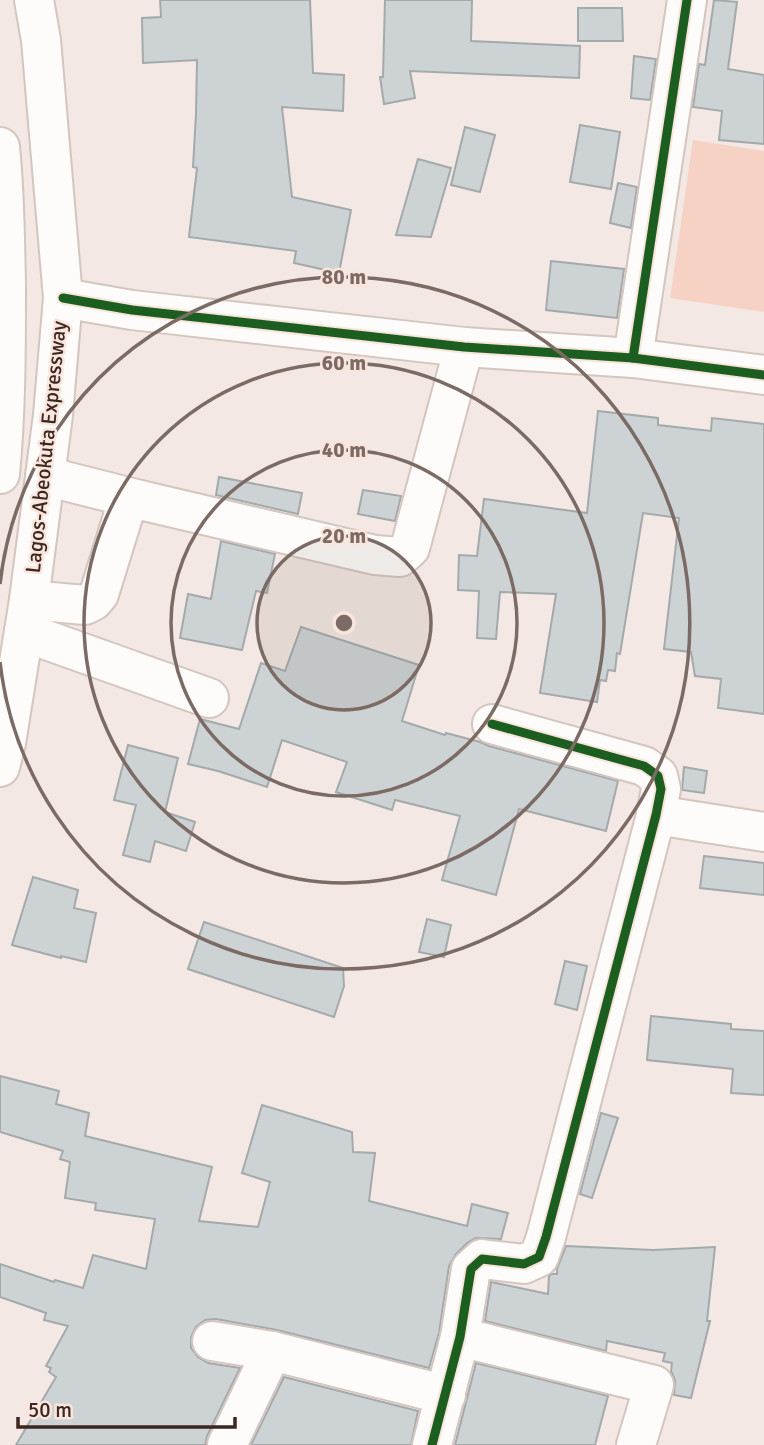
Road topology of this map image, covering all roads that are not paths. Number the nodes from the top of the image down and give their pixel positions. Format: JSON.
{"nodes":[{"id":1,"x":34,"y":0,"type":"edge"},
{"id":2,"x":687,"y":0,"type":"edge"},
{"id":3,"x":1,"y":172,"type":"edge"},
{"id":4,"x":3,"y":223,"type":"edge"},
{"id":5,"x":62,"y":298,"type":"junction"},
{"id":6,"x":464,"y":347,"type":"junction"},
{"id":7,"x":632,"y":358,"type":"junction"},
{"id":8,"x":764,"y":375,"type":"edge"},
{"id":9,"x":0,"y":474,"type":"edge"},
{"id":10,"x":45,"y":476,"type":"junction"},
{"id":11,"x":140,"y":500,"type":"junction"},
{"id":12,"x":26,"y":616,"type":"junction"},
{"id":13,"x":209,"y":698,"type":"dead end"},
{"id":14,"x":492,"y":724,"type":"dead end"},
{"id":15,"x":0,"y":767,"type":"edge"},
{"id":16,"x":656,"y":815,"type":"junction"},
{"id":17,"x":764,"y":832,"type":"edge"},
{"id":18,"x":460,"y":1337,"type":"junction"},
{"id":19,"x":212,"y":1341,"type":"dead end"},
{"id":20,"x":272,"y":1350,"type":"junction"},
{"id":21,"x":446,"y":1395,"type":"junction"},
{"id":22,"x":228,"y":1445,"type":"edge"},
{"id":23,"x":432,"y":1445,"type":"edge"},
{"id":24,"x":636,"y":1445,"type":"edge"}],
"edges":[{"from":1,"to":5,"type":"main road","name":"Lagos-Abeokuta Expressway"},
{"from":2,"to":7,"type":"main road"},
{"from":3,"to":4,"type":"main road","name":"Lagos-Abeokuta Expressway"},
{"from":4,"to":9,"type":"main road","name":"Lagos-Abeokuta Expressway"},
{"from":5,"to":6,"type":"main road"},
{"from":5,"to":10,"type":"main road","name":"Lagos-Abeokuta Expressway"},
{"from":6,"to":7,"type":"main road"},
{"from":6,"to":11,"type":"main road"},
{"from":7,"to":8,"type":"main road"},
{"from":10,"to":11,"type":"main road"},
{"from":10,"to":12,"type":"main road","name":"Lagos-Abeokuta Expressway"},
{"from":11,"to":12,"type":"main road"},
{"from":12,"to":13,"type":"main road"},
{"from":12,"to":15,"type":"main road","name":"Lagos-Abeokuta Expressway"},
{"from":14,"to":16,"type":"main road"},
{"from":16,"to":17,"type":"main road"},
{"from":16,"to":18,"type":"main road"},
{"from":18,"to":21,"type":"main road"},
{"from":18,"to":24,"type":"main road"},
{"from":19,"to":20,"type":"main road"},
{"from":20,"to":21,"type":"main road"},
{"from":20,"to":22,"type":"main road"},
{"from":21,"to":23,"type":"main road"}]}
